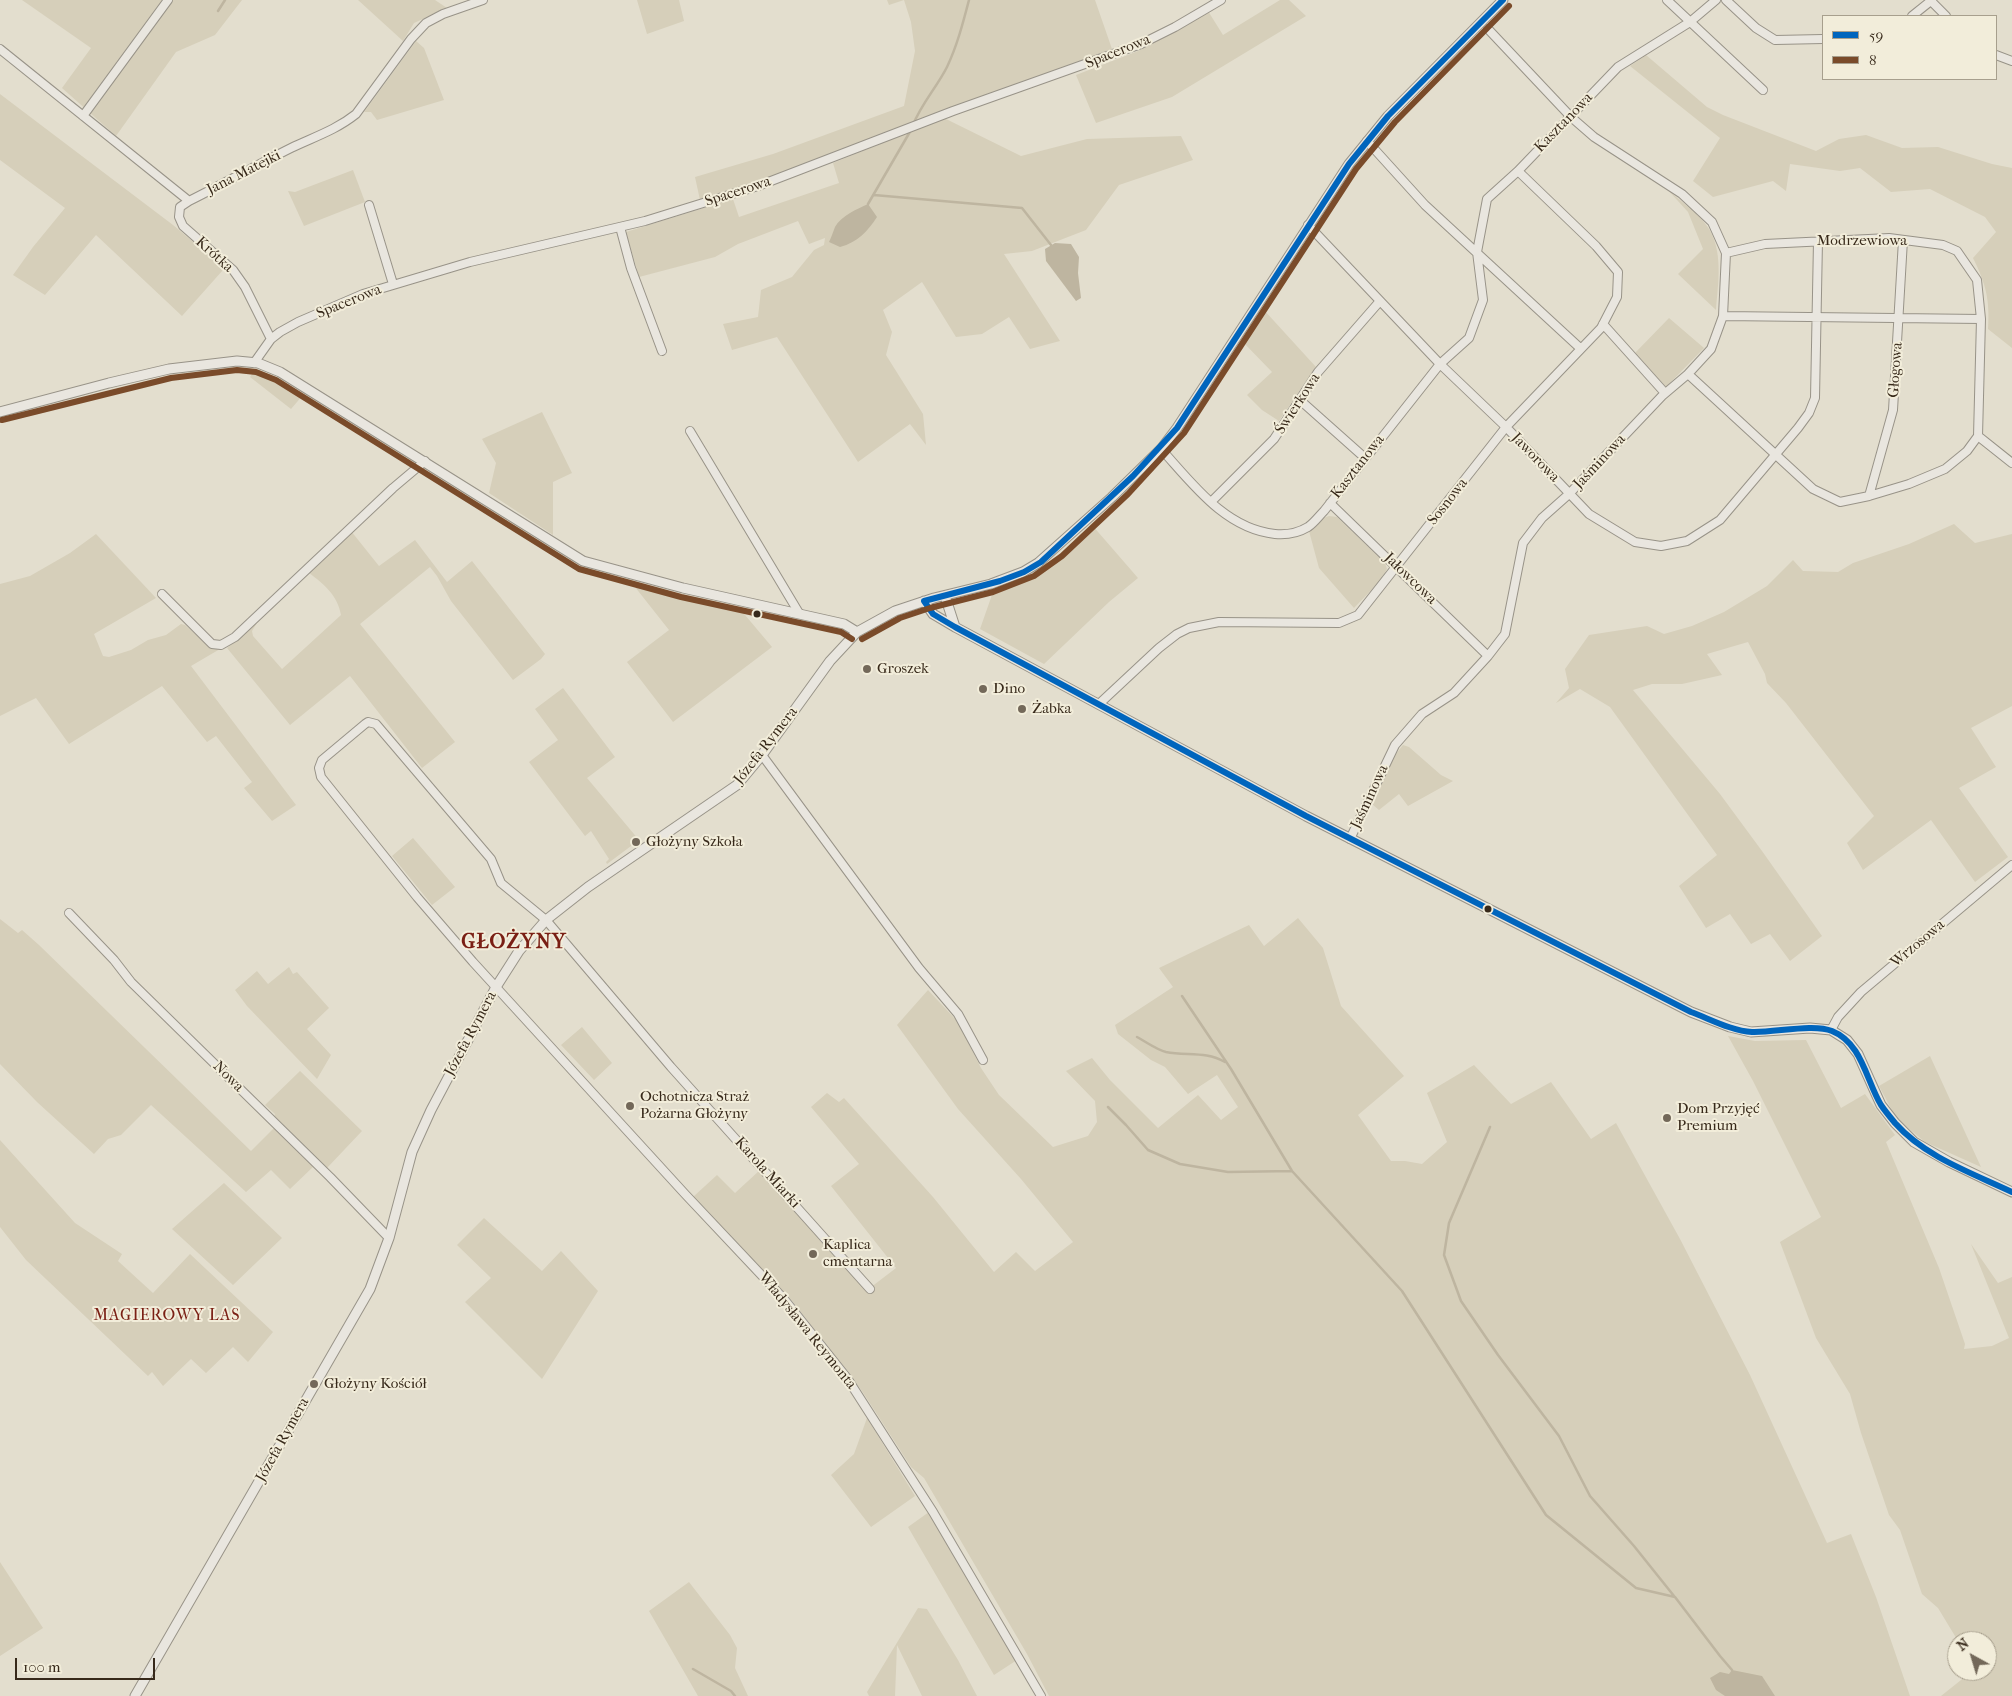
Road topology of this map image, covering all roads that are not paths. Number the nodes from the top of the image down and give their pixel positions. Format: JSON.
{"nodes":[{"id":1,"x":168,"y":0,"type":"edge"},
{"id":2,"x":483,"y":0,"type":"edge"},
{"id":3,"x":1221,"y":0,"type":"edge"},
{"id":4,"x":1503,"y":0,"type":"edge"},
{"id":5,"x":1667,"y":0,"type":"edge"},
{"id":6,"x":1716,"y":0,"type":"edge"},
{"id":7,"x":1726,"y":0,"type":"edge"},
{"id":8,"x":1931,"y":1,"type":"edge"},
{"id":9,"x":1913,"y":15,"type":"edge"},
{"id":10,"x":1945,"y":15,"type":"edge"},
{"id":11,"x":1690,"y":22,"type":"junction"},
{"id":12,"x":1488,"y":29,"type":"dead end"},
{"id":13,"x":1822,"y":39,"type":"edge"},
{"id":14,"x":0,"y":50,"type":"edge"},
{"id":15,"x":1997,"y":55,"type":"edge"},
{"id":16,"x":2012,"y":61,"type":"edge"},
{"id":17,"x":1763,"y":90,"type":"dead end"},
{"id":18,"x":83,"y":116,"type":"junction"},
{"id":19,"x":1571,"y":117,"type":"junction"},
{"id":20,"x":1367,"y":141,"type":"junction"},
{"id":21,"x":1518,"y":171,"type":"junction"},
{"id":22,"x":189,"y":201,"type":"junction"},
{"id":23,"x":369,"y":205,"type":"dead end"},
{"id":24,"x":1308,"y":225,"type":"junction"},
{"id":25,"x":620,"y":227,"type":"junction"},
{"id":26,"x":1903,"y":240,"type":"junction"},
{"id":27,"x":1818,"y":241,"type":"junction"},
{"id":28,"x":1478,"y":252,"type":"junction"},
{"id":29,"x":1726,"y":253,"type":"junction"},
{"id":30,"x":393,"y":284,"type":"junction"},
{"id":31,"x":1380,"y":301,"type":"junction"},
{"id":32,"x":1723,"y":316,"type":"junction"},
{"id":33,"x":1817,"y":316,"type":"junction"},
{"id":34,"x":1900,"y":318,"type":"junction"},
{"id":35,"x":1981,"y":319,"type":"junction"},
{"id":36,"x":1603,"y":324,"type":"junction"},
{"id":37,"x":271,"y":339,"type":"junction"},
{"id":38,"x":1580,"y":348,"type":"junction"},
{"id":39,"x":662,"y":351,"type":"dead end"},
{"id":40,"x":254,"y":363,"type":"junction"},
{"id":41,"x":1440,"y":364,"type":"junction"},
{"id":42,"x":1688,"y":374,"type":"junction"},
{"id":43,"x":1665,"y":393,"type":"junction"},
{"id":44,"x":1300,"y":400,"type":"junction"},
{"id":45,"x":0,"y":412,"type":"edge"},
{"id":46,"x":1506,"y":427,"type":"junction"},
{"id":47,"x":690,"y":431,"type":"dead end"},
{"id":48,"x":1978,"y":436,"type":"junction"},
{"id":49,"x":1160,"y":449,"type":"junction"},
{"id":50,"x":1775,"y":456,"type":"junction"},
{"id":51,"x":1365,"y":458,"type":"junction"},
{"id":52,"x":425,"y":461,"type":"junction"},
{"id":53,"x":2012,"y":463,"type":"edge"},
{"id":54,"x":1569,"y":494,"type":"junction"},
{"id":55,"x":1869,"y":496,"type":"junction"},
{"id":56,"x":1211,"y":502,"type":"junction"},
{"id":57,"x":1330,"y":503,"type":"junction"},
{"id":58,"x":1397,"y":566,"type":"junction"},
{"id":59,"x":162,"y":594,"type":"dead end"},
{"id":60,"x":944,"y":596,"type":"junction"},
{"id":61,"x":924,"y":601,"type":"junction"},
{"id":62,"x":799,"y":613,"type":"junction"},
{"id":63,"x":955,"y":627,"type":"junction"},
{"id":64,"x":857,"y":632,"type":"junction"},
{"id":65,"x":1488,"y":656,"type":"junction"},
{"id":66,"x":1099,"y":704,"type":"junction"},
{"id":67,"x":762,"y":755,"type":"junction"},
{"id":68,"x":1350,"y":839,"type":"junction"},
{"id":69,"x":2012,"y":865,"type":"edge"},
{"id":70,"x":69,"y":913,"type":"dead end"},
{"id":71,"x":546,"y":920,"type":"junction"},
{"id":72,"x":496,"y":987,"type":"junction"},
{"id":73,"x":1831,"y":1030,"type":"junction"},
{"id":74,"x":983,"y":1060,"type":"dead end"},
{"id":75,"x":2012,"y":1192,"type":"edge"},
{"id":76,"x":389,"y":1238,"type":"junction"},
{"id":77,"x":870,"y":1289,"type":"dead end"},
{"id":78,"x":135,"y":1696,"type":"edge"},
{"id":79,"x":1041,"y":1696,"type":"edge"}],
"edges":[{"from":1,"to":18,"type":"street"},
{"from":2,"to":22,"type":"street","name":"Jana Matejki"},
{"from":3,"to":25,"type":"street","name":"Spacerowa"},
{"from":4,"to":20,"type":"street","name":"Józefa Rymera"},
{"from":5,"to":11,"type":"street"},
{"from":6,"to":11,"type":"street","name":"Kasztanowa"},
{"from":7,"to":13,"type":"street"},
{"from":8,"to":9,"type":"street"},
{"from":8,"to":10,"type":"street"},
{"from":11,"to":17,"type":"street"},
{"from":11,"to":19,"type":"street","name":"Kasztanowa"},
{"from":12,"to":19,"type":"street","name":"Jaśminowa"},
{"from":14,"to":18,"type":"street","name":"Jana Matejki"},
{"from":15,"to":16,"type":"street"},
{"from":18,"to":22,"type":"street","name":"Jana Matejki"},
{"from":19,"to":21,"type":"street","name":"Kasztanowa"},
{"from":19,"to":29,"type":"street","name":"Jaśminowa"},
{"from":20,"to":24,"type":"street","name":"Józefa Rymera"},
{"from":20,"to":28,"type":"street"},
{"from":21,"to":28,"type":"street","name":"Kasztanowa"},
{"from":21,"to":36,"type":"street","name":"Sosnowa"},
{"from":22,"to":37,"type":"street","name":"Krótka"},
{"from":23,"to":30,"type":"street"},
{"from":24,"to":31,"type":"street","name":"Jaworowa"},
{"from":24,"to":49,"type":"street","name":"Józefa Rymera"},
{"from":25,"to":30,"type":"street","name":"Spacerowa"},
{"from":25,"to":39,"type":"street"},
{"from":26,"to":27,"type":"street","name":"Modrzewiowa"},
{"from":26,"to":34,"type":"street","name":"Głogowa"},
{"from":26,"to":35,"type":"street","name":"Modrzewiowa"},
{"from":27,"to":29,"type":"street","name":"Modrzewiowa"},
{"from":27,"to":33,"type":"street","name":"Jaworowa"},
{"from":28,"to":38,"type":"street"},
{"from":28,"to":41,"type":"street","name":"Kasztanowa"},
{"from":29,"to":32,"type":"street","name":"Jaśminowa"},
{"from":30,"to":37,"type":"street","name":"Spacerowa"},
{"from":31,"to":41,"type":"street","name":"Jaworowa"},
{"from":31,"to":44,"type":"street","name":"Świerkowa"},
{"from":32,"to":33,"type":"street"},
{"from":32,"to":42,"type":"street","name":"Jaśminowa"},
{"from":33,"to":34,"type":"street"},
{"from":33,"to":50,"type":"street","name":"Jaworowa"},
{"from":34,"to":35,"type":"street"},
{"from":34,"to":55,"type":"street","name":"Głogowa"},
{"from":35,"to":48,"type":"street","name":"Modrzewiowa"},
{"from":36,"to":38,"type":"street","name":"Sosnowa"},
{"from":36,"to":43,"type":"street"},
{"from":37,"to":40,"type":"street","name":"Spacerowa"},
{"from":38,"to":46,"type":"street","name":"Sosnowa"},
{"from":40,"to":45,"type":"street"},
{"from":40,"to":52,"type":"street"},
{"from":41,"to":46,"type":"street","name":"Jaworowa"},
{"from":41,"to":51,"type":"street","name":"Kasztanowa"},
{"from":42,"to":43,"type":"street","name":"Jaśminowa"},
{"from":42,"to":50,"type":"street"},
{"from":43,"to":54,"type":"street","name":"Jaśminowa"},
{"from":44,"to":51,"type":"street"},
{"from":44,"to":56,"type":"street","name":"Świerkowa"},
{"from":46,"to":54,"type":"street","name":"Jaworowa"},
{"from":46,"to":58,"type":"street","name":"Sosnowa"},
{"from":47,"to":62,"type":"street"},
{"from":48,"to":53,"type":"street"},
{"from":48,"to":55,"type":"street"},
{"from":49,"to":56,"type":"street","name":"Kasztanowa"},
{"from":49,"to":60,"type":"street","name":"Józefa Rymera"},
{"from":50,"to":54,"type":"street","name":"Jaworowa"},
{"from":50,"to":55,"type":"street"},
{"from":51,"to":57,"type":"street","name":"Kasztanowa"},
{"from":52,"to":59,"type":"street"},
{"from":52,"to":62,"type":"street"},
{"from":54,"to":65,"type":"street","name":"Jaśminowa"},
{"from":56,"to":57,"type":"street","name":"Kasztanowa"},
{"from":57,"to":58,"type":"street","name":"Jałowcowa"},
{"from":58,"to":65,"type":"street","name":"Jałowcowa"},
{"from":58,"to":66,"type":"street","name":"Sosnowa"},
{"from":60,"to":61,"type":"street","name":"Józefa Rymera"},
{"from":60,"to":63,"type":"street"},
{"from":61,"to":63,"type":"street"},
{"from":61,"to":64,"type":"street","name":"Józefa Rymera"},
{"from":62,"to":64,"type":"street"},
{"from":63,"to":66,"type":"street"},
{"from":64,"to":67,"type":"street","name":"Józefa Rymera"},
{"from":65,"to":68,"type":"street","name":"Jaśminowa"},
{"from":66,"to":68,"type":"street"},
{"from":67,"to":71,"type":"street","name":"Józefa Rymera"},
{"from":67,"to":74,"type":"street"},
{"from":68,"to":73,"type":"street"},
{"from":69,"to":73,"type":"street","name":"Wrzosowa"},
{"from":70,"to":76,"type":"street","name":"Nowa"},
{"from":71,"to":72,"type":"street","name":"Józefa Rymera"},
{"from":71,"to":72,"type":"street","name":"Karola Miarki"},
{"from":71,"to":77,"type":"street","name":"Karola Miarki"},
{"from":72,"to":76,"type":"street","name":"Józefa Rymera"},
{"from":72,"to":79,"type":"street","name":"Władysława Reymonta"},
{"from":73,"to":75,"type":"street"},
{"from":76,"to":78,"type":"street","name":"Józefa Rymera"}]}
